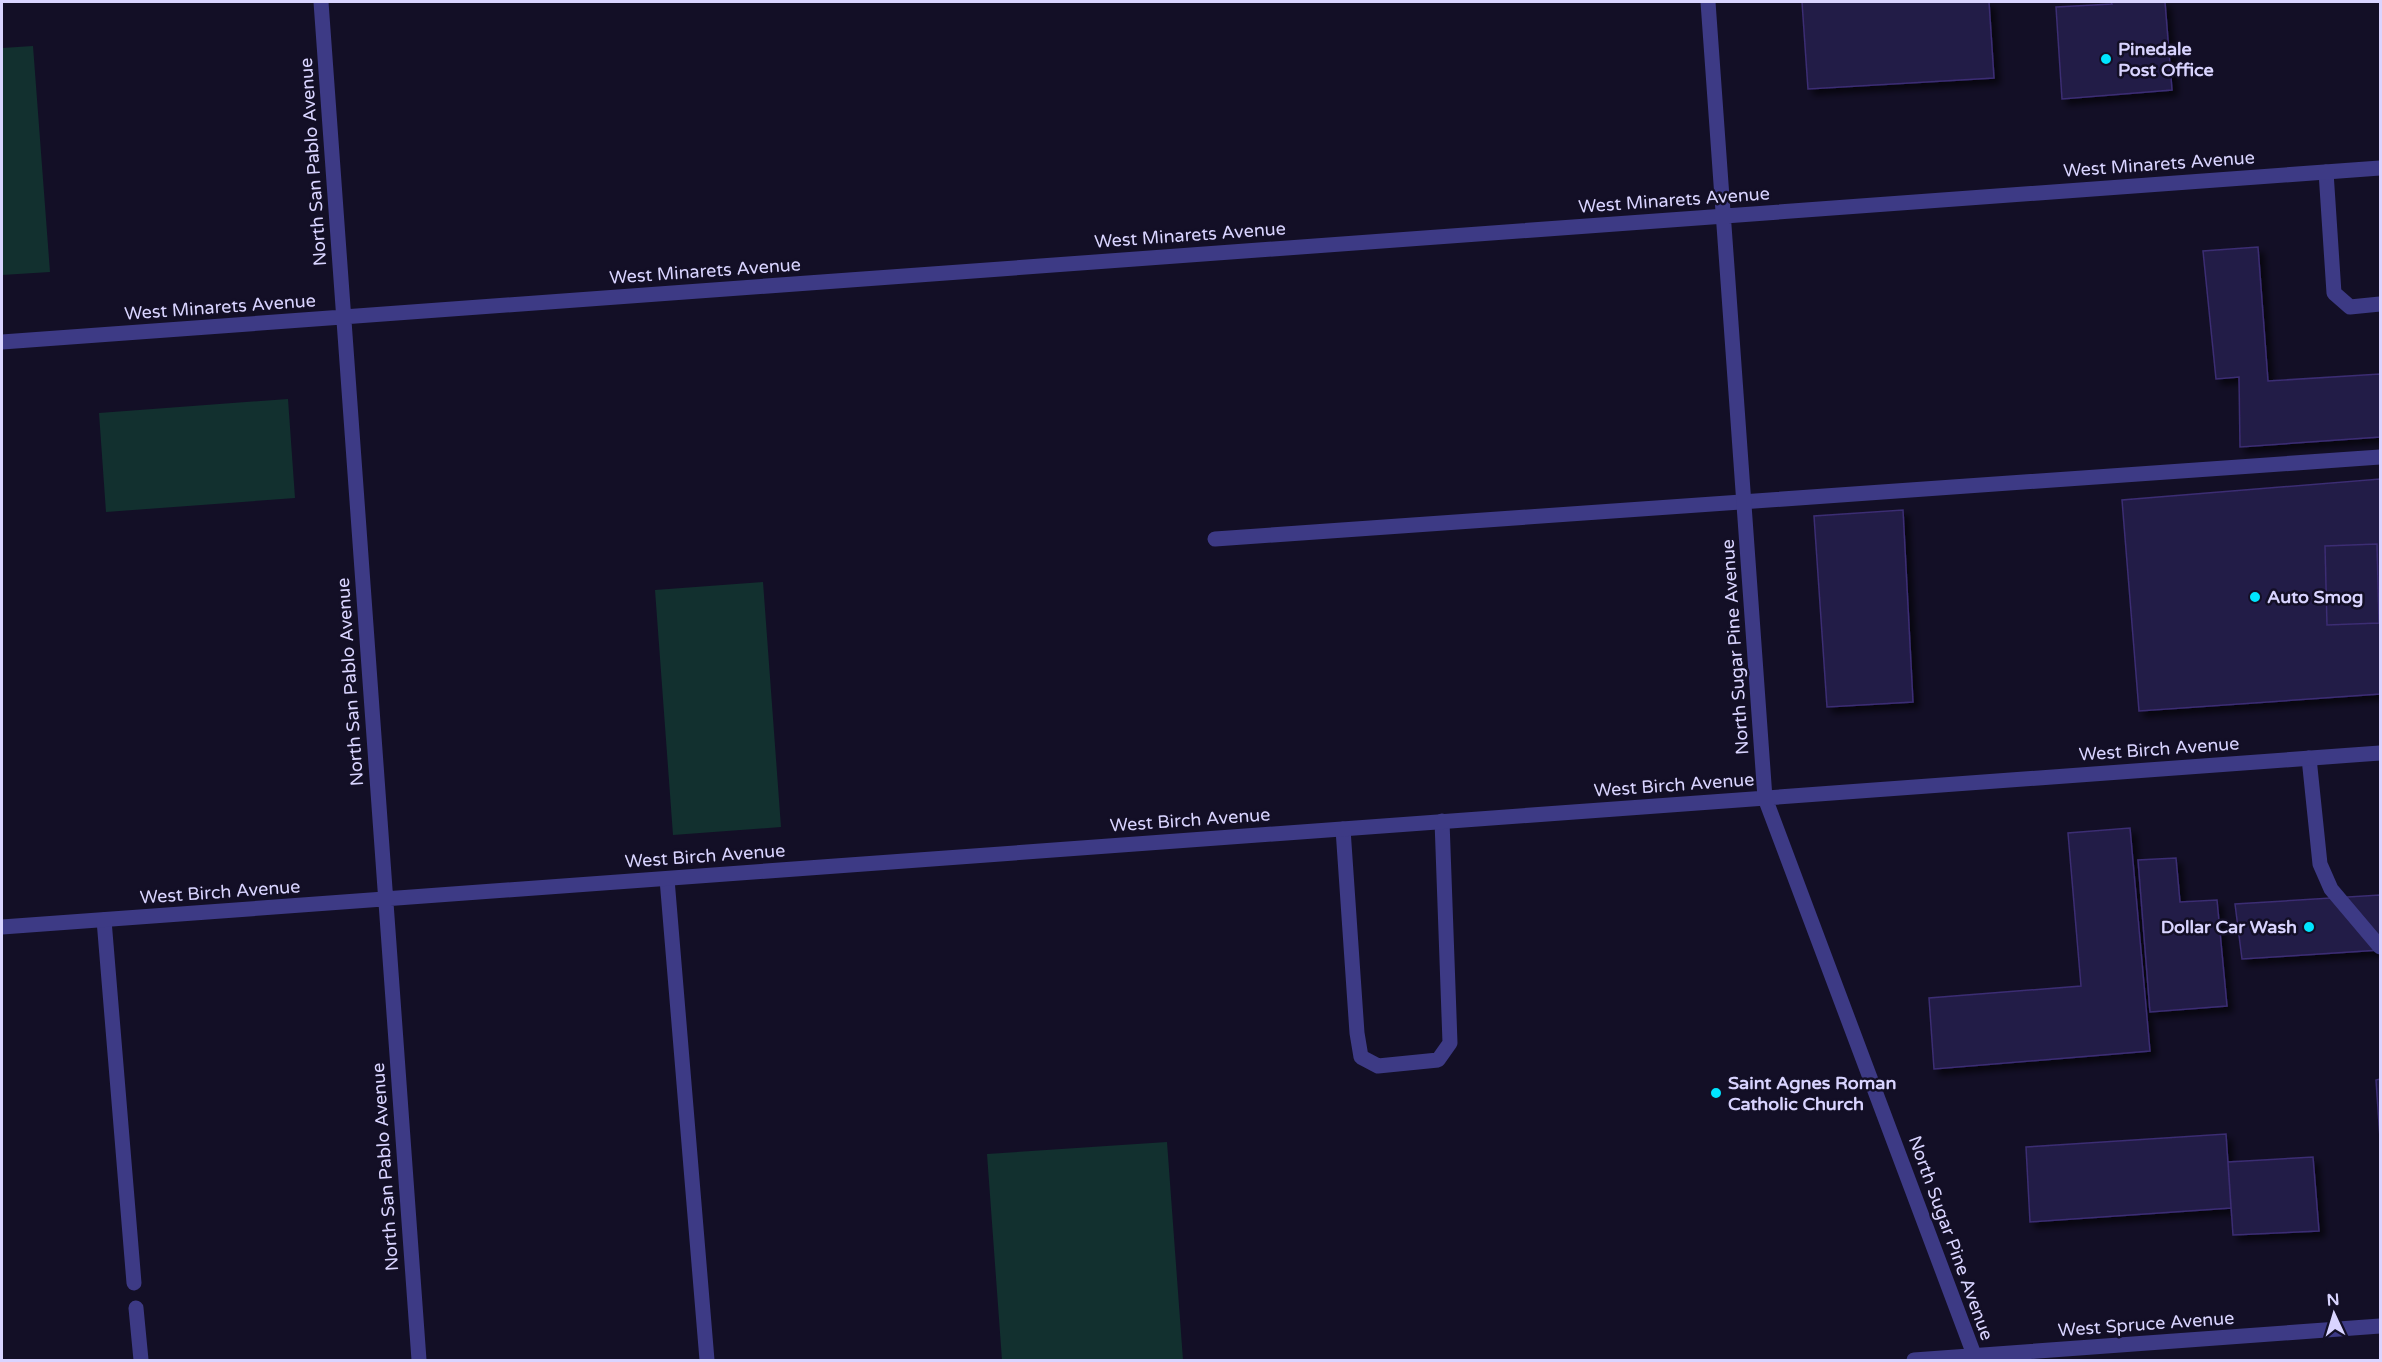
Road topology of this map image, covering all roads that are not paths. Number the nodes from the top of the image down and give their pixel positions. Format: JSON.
{"nodes":[{"id":1,"x":321,"y":2,"type":"edge"},
{"id":2,"x":1708,"y":2,"type":"edge"},
{"id":3,"x":2380,"y":168,"type":"edge"},
{"id":4,"x":2326,"y":172,"type":"junction"},
{"id":5,"x":1724,"y":216,"type":"junction"},
{"id":6,"x":2380,"y":304,"type":"edge"},
{"id":7,"x":344,"y":317,"type":"junction"},
{"id":8,"x":2,"y":342,"type":"edge"},
{"id":9,"x":2380,"y":457,"type":"edge"},
{"id":10,"x":1744,"y":501,"type":"junction"},
{"id":11,"x":1215,"y":539,"type":"dead end"},
{"id":12,"x":2380,"y":753,"type":"edge"},
{"id":13,"x":2309,"y":758,"type":"junction"},
{"id":14,"x":1765,"y":798,"type":"junction"},
{"id":15,"x":1442,"y":821,"type":"junction"},
{"id":16,"x":1343,"y":829,"type":"junction"},
{"id":17,"x":667,"y":879,"type":"junction"},
{"id":18,"x":384,"y":899,"type":"junction"},
{"id":19,"x":104,"y":920,"type":"junction"},
{"id":20,"x":2,"y":927,"type":"edge"},
{"id":21,"x":2380,"y":947,"type":"edge"},
{"id":22,"x":134,"y":1282,"type":"dead end"},
{"id":23,"x":136,"y":1308,"type":"dead end"},
{"id":24,"x":2380,"y":1326,"type":"edge"},
{"id":25,"x":1975,"y":1358,"type":"edge"},
{"id":26,"x":141,"y":1360,"type":"edge"},
{"id":27,"x":419,"y":1360,"type":"edge"},
{"id":28,"x":706,"y":1360,"type":"edge"},
{"id":29,"x":1914,"y":1360,"type":"edge"}],
"edges":[{"from":1,"to":7,"type":"street","name":"North San Pablo Avenue"},
{"from":2,"to":5,"type":"street","name":"North Sugar Pine Avenue"},
{"from":3,"to":4,"type":"street","name":"West Minarets Avenue"},
{"from":4,"to":5,"type":"street","name":"West Minarets Avenue"},
{"from":4,"to":6,"type":"street"},
{"from":5,"to":7,"type":"street","name":"West Minarets Avenue"},
{"from":5,"to":10,"type":"street","name":"North Sugar Pine Avenue"},
{"from":7,"to":8,"type":"street","name":"West Minarets Avenue"},
{"from":7,"to":18,"type":"street","name":"North San Pablo Avenue"},
{"from":9,"to":10,"type":"street"},
{"from":10,"to":11,"type":"street"},
{"from":10,"to":14,"type":"street","name":"North Sugar Pine Avenue"},
{"from":12,"to":13,"type":"street","name":"West Birch Avenue"},
{"from":13,"to":14,"type":"street","name":"West Birch Avenue"},
{"from":13,"to":21,"type":"street"},
{"from":14,"to":15,"type":"street","name":"West Birch Avenue"},
{"from":14,"to":25,"type":"street","name":"North Sugar Pine Avenue"},
{"from":15,"to":16,"type":"street","name":"West Birch Avenue"},
{"from":15,"to":16,"type":"street"},
{"from":16,"to":17,"type":"street","name":"West Birch Avenue"},
{"from":17,"to":18,"type":"street","name":"West Birch Avenue"},
{"from":17,"to":28,"type":"street"},
{"from":18,"to":19,"type":"street","name":"West Birch Avenue"},
{"from":18,"to":27,"type":"street","name":"North San Pablo Avenue"},
{"from":19,"to":20,"type":"street","name":"West Birch Avenue"},
{"from":19,"to":22,"type":"street"},
{"from":23,"to":26,"type":"street"},
{"from":24,"to":25,"type":"street","name":"West Spruce Avenue"},
{"from":25,"to":29,"type":"street","name":"West Spruce Avenue"}]}
